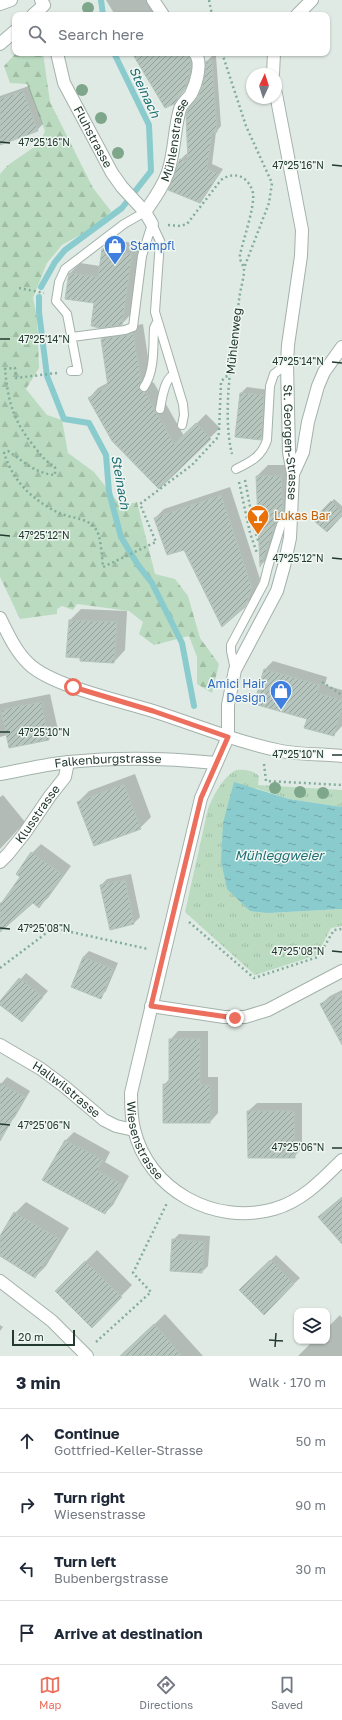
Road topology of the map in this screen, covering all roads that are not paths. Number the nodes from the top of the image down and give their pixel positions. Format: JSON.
{"nodes":[{"id":1,"x":11,"y":0,"type":"edge"},
{"id":2,"x":154,"y":0,"type":"edge"},
{"id":3,"x":312,"y":0,"type":"edge"},
{"id":4,"x":0,"y":4,"type":"edge"},
{"id":5,"x":161,"y":12,"type":"edge"},
{"id":6,"x":300,"y":12,"type":"edge"},
{"id":7,"x":12,"y":34,"type":"edge"},
{"id":8,"x":0,"y":44,"type":"edge"},
{"id":9,"x":58,"y":56,"type":"edge"},
{"id":10,"x":197,"y":56,"type":"edge"},
{"id":11,"x":274,"y":56,"type":"edge"},
{"id":12,"x":273,"y":68,"type":"edge"},
{"id":13,"x":278,"y":104,"type":"edge"},
{"id":14,"x":142,"y":207,"type":"junction"},
{"id":15,"x":152,"y":224,"type":"junction"},
{"id":16,"x":157,"y":321,"type":"junction"},
{"id":17,"x":72,"y":337,"type":"junction"},
{"id":18,"x":342,"y":347,"type":"edge"},
{"id":19,"x":288,"y":364,"type":"junction"},
{"id":20,"x":67,"y":372,"type":"road end"},
{"id":21,"x":173,"y":375,"type":"junction"},
{"id":22,"x":144,"y":388,"type":"dead end"},
{"id":23,"x":160,"y":410,"type":"dead end"},
{"id":24,"x":182,"y":425,"type":"dead end"},
{"id":25,"x":236,"y":469,"type":"road end"},
{"id":26,"x":293,"y":474,"type":"junction"},
{"id":27,"x":292,"y":515,"type":"junction"},
{"id":28,"x":0,"y":618,"type":"edge"},
{"id":29,"x":235,"y":670,"type":"junction"},
{"id":30,"x":228,"y":737,"type":"junction"},
{"id":31,"x":342,"y":756,"type":"edge"},
{"id":32,"x":68,"y":762,"type":"junction"},
{"id":33,"x":216,"y":763,"type":"junction"},
{"id":34,"x":0,"y":774,"type":"edge"},
{"id":35,"x":0,"y":862,"type":"edge"},
{"id":36,"x":342,"y":971,"type":"edge"},
{"id":37,"x":151,"y":1006,"type":"junction"},
{"id":38,"x":0,"y":1045,"type":"edge"},
{"id":39,"x":134,"y":1130,"type":"junction"},
{"id":40,"x":342,"y":1160,"type":"edge"},
{"id":41,"x":0,"y":1281,"type":"edge"},
{"id":42,"x":87,"y":1356,"type":"edge"}],
"edges":[{"from":1,"to":4,"type":"street"},
{"from":2,"to":5,"type":"street"},
{"from":3,"to":6,"type":"street"},
{"from":7,"to":8,"type":"street"},
{"from":9,"to":14,"type":"street","name":"Fluhstrasse"},
{"from":10,"to":14,"type":"street","name":"Mühlenstrasse"},
{"from":11,"to":12,"type":"street"},
{"from":13,"to":19,"type":"street","name":"St. Georgen-Strasse"},
{"from":14,"to":15,"type":"street"},
{"from":14,"to":17,"type":"lane"},
{"from":15,"to":16,"type":"lane"},
{"from":15,"to":17,"type":"lane"},
{"from":16,"to":21,"type":"lane"},
{"from":16,"to":22,"type":"lane"},
{"from":17,"to":20,"type":"lane"},
{"from":18,"to":26,"type":"street"},
{"from":19,"to":25,"type":"lane"},
{"from":19,"to":26,"type":"street","name":"St. Georgen-Strasse"},
{"from":21,"to":23,"type":"lane"},
{"from":21,"to":24,"type":"lane"},
{"from":26,"to":27,"type":"street","name":"St. Georgen-Strasse"},
{"from":27,"to":29,"type":"street","name":"St. Georgen-Strasse"},
{"from":27,"to":29,"type":"lane"},
{"from":28,"to":30,"type":"street"},
{"from":29,"to":30,"type":"street","name":"St. Georgen-Strasse"},
{"from":30,"to":31,"type":"street"},
{"from":30,"to":33,"type":"street","name":"Wiesenstrasse"},
{"from":32,"to":33,"type":"street","name":"Falkenburgstrasse"},
{"from":32,"to":34,"type":"street","name":"Falkenburgstrasse"},
{"from":32,"to":35,"type":"street","name":"Klusstrasse"},
{"from":33,"to":37,"type":"street","name":"Wiesenstrasse"},
{"from":36,"to":37,"type":"street"},
{"from":37,"to":39,"type":"street","name":"Wiesenstrasse"},
{"from":38,"to":39,"type":"street","name":"Hallwilstrasse"},
{"from":39,"to":40,"type":"street","name":"Wiesenstrasse"},
{"from":41,"to":42,"type":"street"}]}
